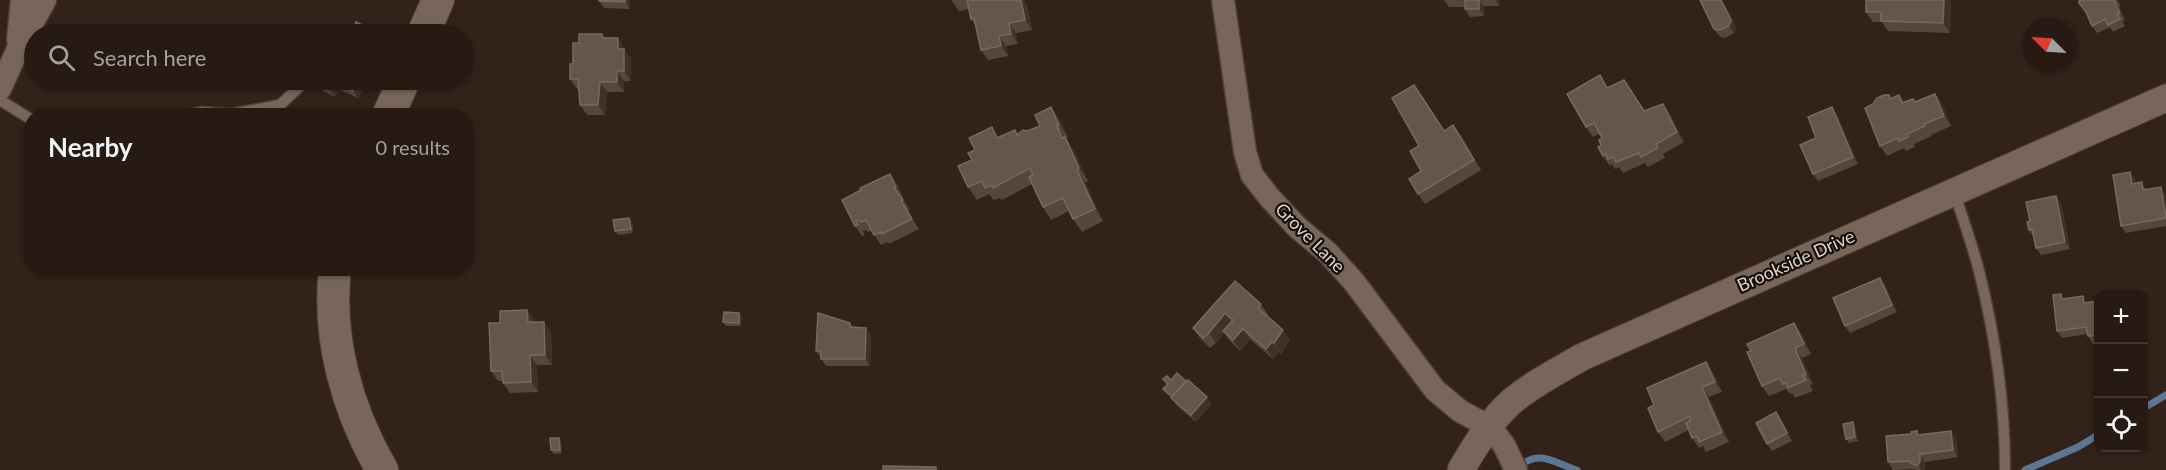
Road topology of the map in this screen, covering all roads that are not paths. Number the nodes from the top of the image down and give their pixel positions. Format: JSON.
{"nodes":[{"id":1,"x":22,"y":0,"type":"edge"},
{"id":2,"x":45,"y":0,"type":"edge"},
{"id":3,"x":438,"y":0,"type":"edge"},
{"id":4,"x":1224,"y":0,"type":"edge"},
{"id":5,"x":32,"y":24,"type":"edge"},
{"id":6,"x":427,"y":24,"type":"edge"},
{"id":7,"x":24,"y":38,"type":"edge"},
{"id":8,"x":17,"y":51,"type":"junction"},
{"id":9,"x":0,"y":89,"type":"edge"},
{"id":10,"x":296,"y":90,"type":"edge"},
{"id":11,"x":400,"y":90,"type":"edge"},
{"id":12,"x":2166,"y":98,"type":"edge"},
{"id":13,"x":0,"y":100,"type":"edge"},
{"id":14,"x":264,"y":108,"type":"edge"},
{"id":15,"x":392,"y":108,"type":"edge"},
{"id":16,"x":24,"y":115,"type":"edge"},
{"id":17,"x":1954,"y":192,"type":"junction"},
{"id":18,"x":334,"y":276,"type":"edge"},
{"id":19,"x":1497,"y":436,"type":"junction"},
{"id":20,"x":2005,"y":468,"type":"edge"},
{"id":21,"x":381,"y":470,"type":"edge"},
{"id":22,"x":1461,"y":470,"type":"edge"},
{"id":23,"x":1516,"y":470,"type":"edge"}],
"edges":[{"from":1,"to":8,"type":"street"},
{"from":2,"to":5,"type":"street"},
{"from":3,"to":6,"type":"main road"},
{"from":4,"to":19,"type":"street","name":"Grove Lane"},
{"from":7,"to":8,"type":"street"},
{"from":8,"to":9,"type":"street"},
{"from":10,"to":14,"type":"lane"},
{"from":11,"to":15,"type":"main road"},
{"from":12,"to":17,"type":"street","name":"Brookside Drive"},
{"from":13,"to":16,"type":"lane"},
{"from":17,"to":19,"type":"street","name":"Brookside Drive"},
{"from":17,"to":20,"type":"lane"},
{"from":18,"to":21,"type":"main road"},
{"from":19,"to":22,"type":"street","name":"Brookside Drive"},
{"from":19,"to":23,"type":"street"}]}
